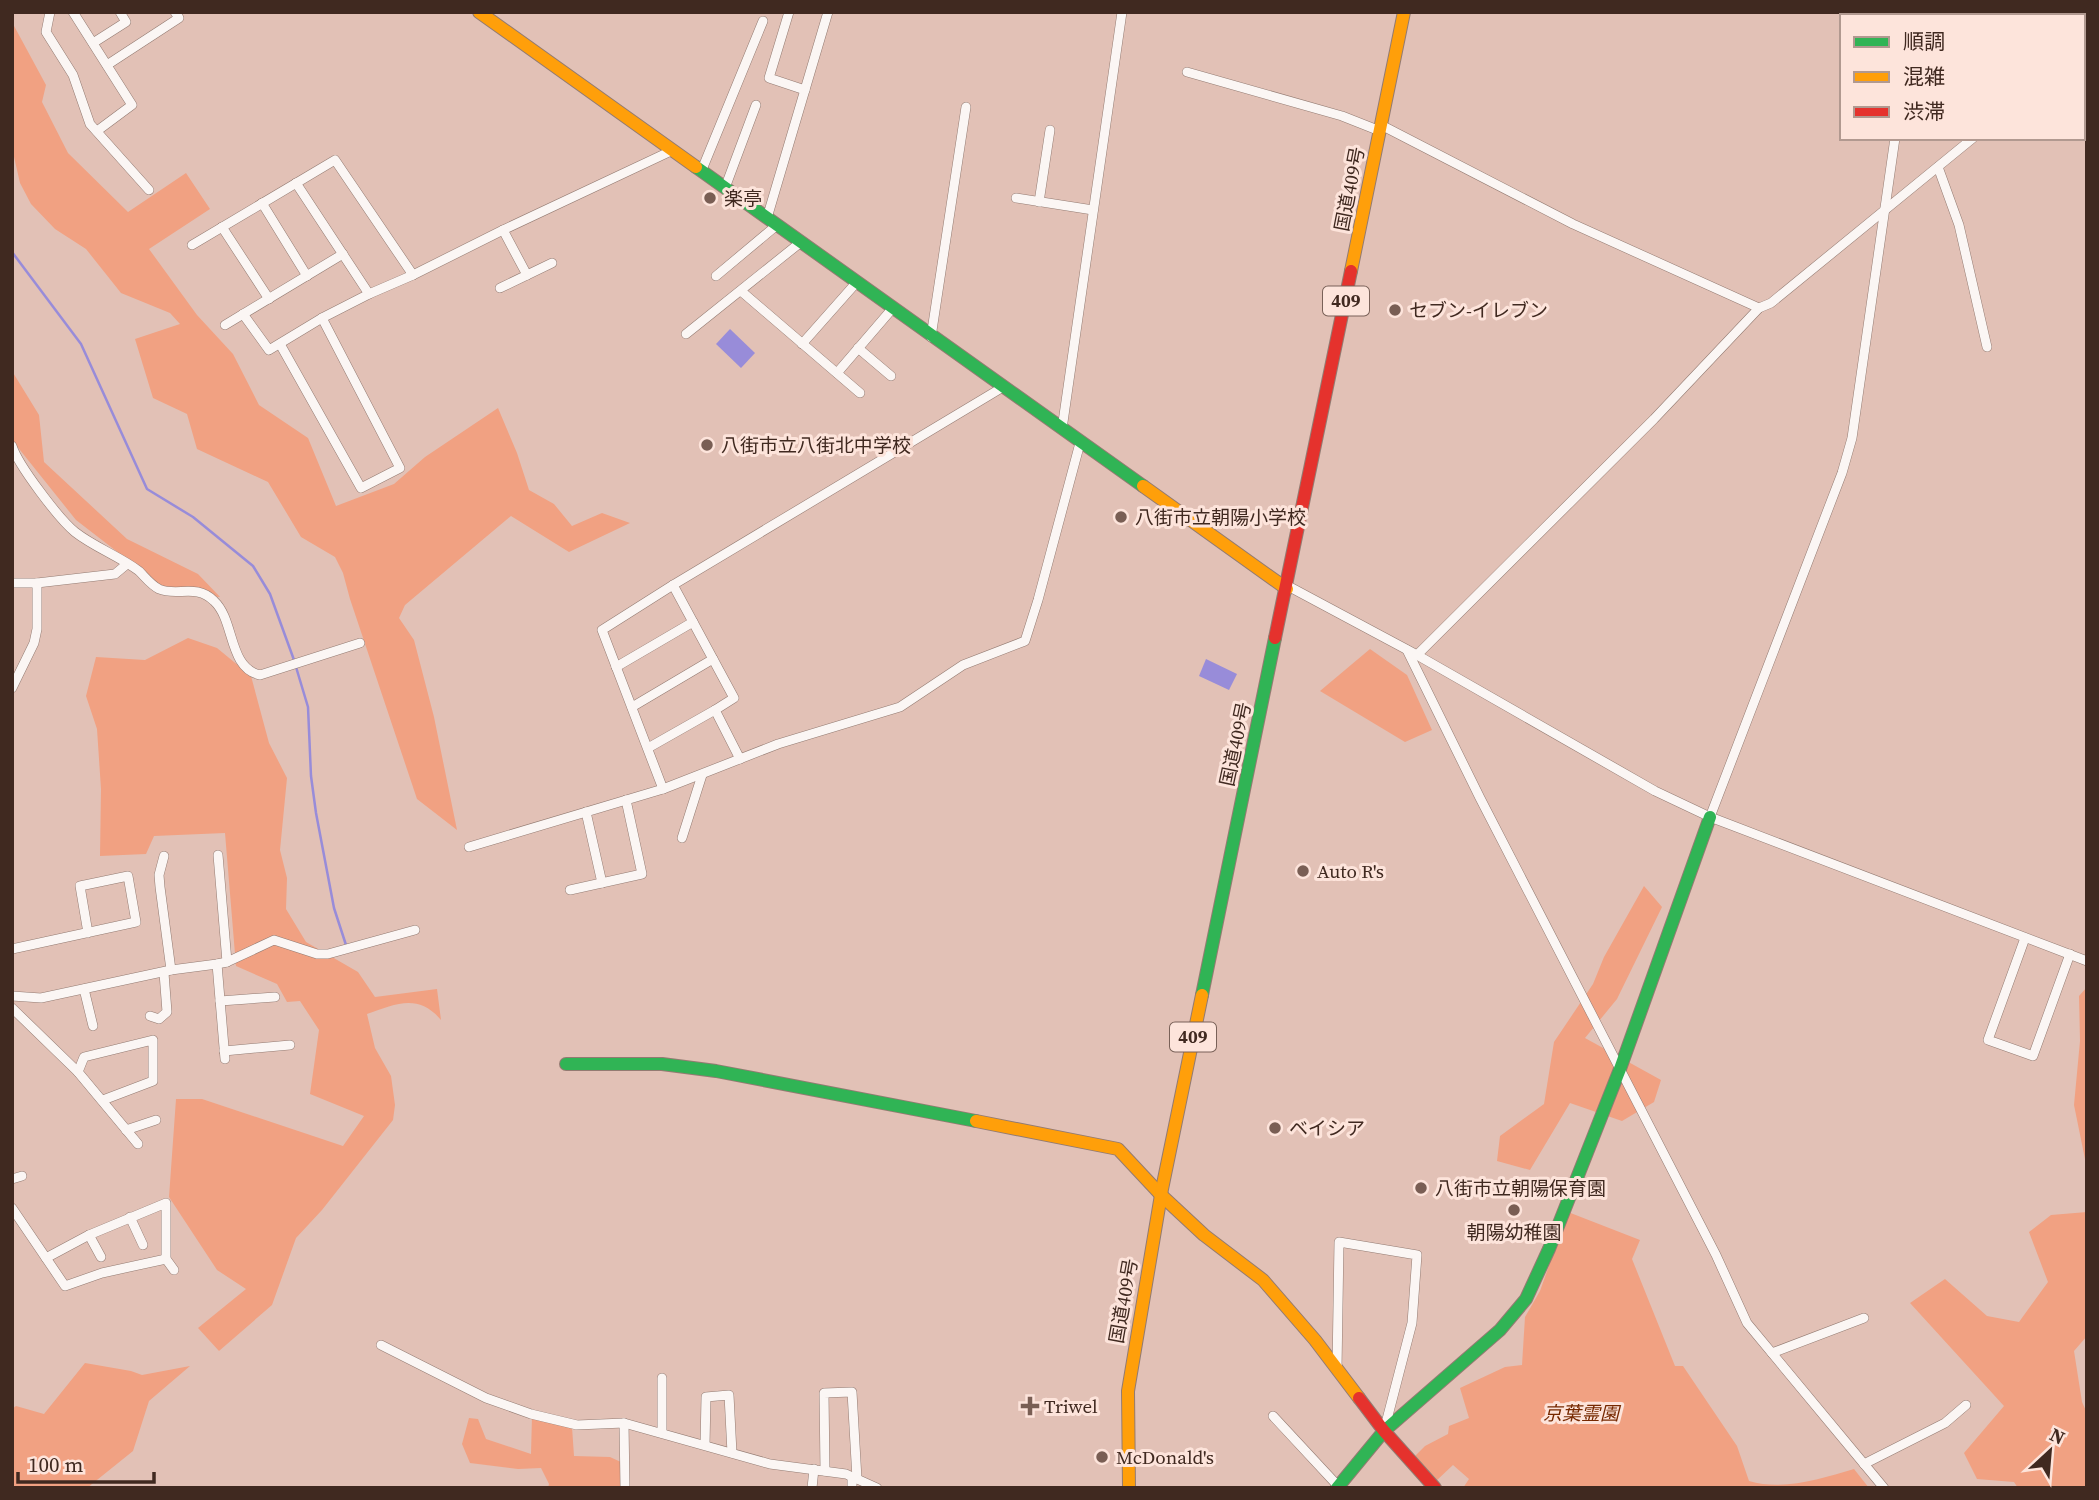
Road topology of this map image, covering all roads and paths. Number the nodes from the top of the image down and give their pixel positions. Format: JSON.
{"nodes":[{"id":1,"x":50,"y":12,"type":"edge"},
{"id":2,"x":73,"y":12,"type":"edge"},
{"id":3,"x":120,"y":12,"type":"edge"},
{"id":4,"x":175,"y":12,"type":"edge"},
{"id":5,"x":478,"y":12,"type":"edge"},
{"id":6,"x":789,"y":12,"type":"edge"},
{"id":7,"x":828,"y":12,"type":"edge"},
{"id":8,"x":1122,"y":12,"type":"edge"},
{"id":9,"x":1404,"y":12,"type":"edge"},
{"id":10,"x":763,"y":21,"type":"dead end"},
{"id":11,"x":93,"y":43,"type":"junction"},
{"id":12,"x":107,"y":65,"type":"junction"},
{"id":13,"x":1187,"y":72,"type":"dead end"},
{"id":14,"x":805,"y":90,"type":"junction"},
{"id":15,"x":756,"y":105,"type":"dead end"},
{"id":16,"x":966,"y":107,"type":"dead end"},
{"id":17,"x":1381,"y":128,"type":"junction"},
{"id":18,"x":1049,"y":130,"type":"dead end"},
{"id":19,"x":97,"y":131,"type":"junction"},
{"id":20,"x":1895,"y":140,"type":"edge"},
{"id":21,"x":1971,"y":140,"type":"edge"},
{"id":22,"x":671,"y":151,"type":"junction"},
{"id":23,"x":1938,"y":167,"type":"junction"},
{"id":24,"x":701,"y":172,"type":"junction"},
{"id":25,"x":296,"y":183,"type":"junction"},
{"id":26,"x":725,"y":188,"type":"junction"},
{"id":27,"x":149,"y":190,"type":"dead end"},
{"id":28,"x":1016,"y":198,"type":"dead end"},
{"id":29,"x":1039,"y":202,"type":"junction"},
{"id":30,"x":262,"y":203,"type":"junction"},
{"id":31,"x":1093,"y":210,"type":"junction"},
{"id":32,"x":1884,"y":213,"type":"junction"},
{"id":33,"x":772,"y":221,"type":"junction"},
{"id":34,"x":222,"y":227,"type":"junction"},
{"id":35,"x":503,"y":230,"type":"junction"},
{"id":36,"x":801,"y":242,"type":"junction"},
{"id":37,"x":192,"y":245,"type":"dead end"},
{"id":38,"x":343,"y":254,"type":"junction"},
{"id":39,"x":552,"y":263,"type":"dead end"},
{"id":40,"x":413,"y":275,"type":"junction"},
{"id":41,"x":527,"y":275,"type":"junction"},
{"id":42,"x":307,"y":276,"type":"junction"},
{"id":43,"x":716,"y":276,"type":"dead end"},
{"id":44,"x":856,"y":283,"type":"junction"},
{"id":45,"x":500,"y":288,"type":"dead end"},
{"id":46,"x":741,"y":291,"type":"junction"},
{"id":47,"x":369,"y":294,"type":"junction"},
{"id":48,"x":269,"y":299,"type":"junction"},
{"id":49,"x":1759,"y":307,"type":"junction"},
{"id":50,"x":892,"y":309,"type":"junction"},
{"id":51,"x":243,"y":314,"type":"junction"},
{"id":52,"x":322,"y":317,"type":"junction"},
{"id":53,"x":225,"y":325,"type":"dead end"},
{"id":54,"x":687,"y":334,"type":"dead end"},
{"id":55,"x":932,"y":337,"type":"junction"},
{"id":56,"x":279,"y":344,"type":"junction"},
{"id":57,"x":802,"y":344,"type":"junction"},
{"id":58,"x":1987,"y":347,"type":"dead end"},
{"id":59,"x":858,"y":348,"type":"junction"},
{"id":60,"x":837,"y":373,"type":"junction"},
{"id":61,"x":891,"y":376,"type":"dead end"},
{"id":62,"x":1003,"y":387,"type":"junction"},
{"id":63,"x":860,"y":393,"type":"dead end"},
{"id":64,"x":1062,"y":429,"type":"junction"},
{"id":65,"x":1080,"y":443,"type":"junction"},
{"id":66,"x":12,"y":446,"type":"edge"},
{"id":67,"x":127,"y":564,"type":"junction"},
{"id":68,"x":12,"y":583,"type":"edge"},
{"id":69,"x":37,"y":583,"type":"junction"},
{"id":70,"x":673,"y":585,"type":"junction"},
{"id":71,"x":1288,"y":588,"type":"junction"},
{"id":72,"x":693,"y":622,"type":"junction"},
{"id":73,"x":360,"y":643,"type":"dead end"},
{"id":74,"x":1407,"y":650,"type":"junction"},
{"id":75,"x":1417,"y":655,"type":"junction"},
{"id":76,"x":713,"y":659,"type":"junction"},
{"id":77,"x":616,"y":667,"type":"junction"},
{"id":78,"x":12,"y":688,"type":"edge"},
{"id":79,"x":632,"y":707,"type":"junction"},
{"id":80,"x":715,"y":710,"type":"junction"},
{"id":81,"x":648,"y":748,"type":"junction"},
{"id":82,"x":740,"y":758,"type":"junction"},
{"id":83,"x":702,"y":775,"type":"junction"},
{"id":84,"x":663,"y":789,"type":"junction"},
{"id":85,"x":626,"y":800,"type":"junction"},
{"id":86,"x":586,"y":812,"type":"junction"},
{"id":87,"x":1710,"y":817,"type":"junction"},
{"id":88,"x":682,"y":838,"type":"dead end"},
{"id":89,"x":469,"y":847,"type":"dead end"},
{"id":90,"x":218,"y":855,"type":"dead end"},
{"id":91,"x":164,"y":856,"type":"dead end"},
{"id":92,"x":602,"y":883,"type":"junction"},
{"id":93,"x":570,"y":890,"type":"dead end"},
{"id":94,"x":415,"y":930,"type":"dead end"},
{"id":95,"x":88,"y":933,"type":"junction"},
{"id":96,"x":2025,"y":938,"type":"junction"},
{"id":97,"x":12,"y":949,"type":"edge"},
{"id":98,"x":2070,"y":954,"type":"junction"},
{"id":99,"x":2087,"y":961,"type":"edge"},
{"id":100,"x":227,"y":962,"type":"junction"},
{"id":101,"x":217,"y":964,"type":"junction"},
{"id":102,"x":168,"y":972,"type":"junction"},
{"id":103,"x":84,"y":989,"type":"junction"},
{"id":104,"x":12,"y":996,"type":"edge"},
{"id":105,"x":275,"y":997,"type":"dead end"},
{"id":106,"x":220,"y":1001,"type":"junction"},
{"id":107,"x":12,"y":1008,"type":"edge"},
{"id":108,"x":150,"y":1016,"type":"dead end"},
{"id":109,"x":93,"y":1026,"type":"dead end"},
{"id":110,"x":290,"y":1045,"type":"dead end"},
{"id":111,"x":566,"y":1064,"type":"dead end"},
{"id":112,"x":1620,"y":1069,"type":"junction"},
{"id":113,"x":78,"y":1072,"type":"junction"},
{"id":114,"x":103,"y":1100,"type":"junction"},
{"id":115,"x":156,"y":1120,"type":"dead end"},
{"id":116,"x":126,"y":1130,"type":"junction"},
{"id":117,"x":138,"y":1144,"type":"dead end"},
{"id":118,"x":1161,"y":1195,"type":"junction"},
{"id":119,"x":12,"y":1208,"type":"edge"},
{"id":120,"x":130,"y":1217,"type":"junction"},
{"id":121,"x":89,"y":1235,"type":"junction"},
{"id":122,"x":143,"y":1245,"type":"dead end"},
{"id":123,"x":101,"y":1257,"type":"dead end"},
{"id":124,"x":47,"y":1258,"type":"junction"},
{"id":125,"x":166,"y":1259,"type":"junction"},
{"id":126,"x":174,"y":1269,"type":"dead end"},
{"id":127,"x":1864,"y":1318,"type":"dead end"},
{"id":128,"x":381,"y":1345,"type":"dead end"},
{"id":129,"x":1772,"y":1353,"type":"junction"},
{"id":130,"x":1337,"y":1369,"type":"junction"},
{"id":131,"x":662,"y":1378,"type":"dead end"},
{"id":132,"x":1966,"y":1405,"type":"dead end"},
{"id":133,"x":1273,"y":1416,"type":"dead end"},
{"id":134,"x":624,"y":1423,"type":"junction"},
{"id":135,"x":1384,"y":1430,"type":"junction"},
{"id":136,"x":662,"y":1433,"type":"junction"},
{"id":137,"x":705,"y":1446,"type":"junction"},
{"id":138,"x":732,"y":1453,"type":"junction"},
{"id":139,"x":1864,"y":1464,"type":"junction"},
{"id":140,"x":814,"y":1469,"type":"junction"},
{"id":141,"x":825,"y":1471,"type":"junction"},
{"id":142,"x":854,"y":1481,"type":"edge"},
{"id":143,"x":1337,"y":1487,"type":"edge"},
{"id":144,"x":625,"y":1488,"type":"edge"},
{"id":145,"x":812,"y":1488,"type":"edge"},
{"id":146,"x":877,"y":1488,"type":"edge"},
{"id":147,"x":1129,"y":1488,"type":"edge"},
{"id":148,"x":1435,"y":1488,"type":"edge"},
{"id":149,"x":1884,"y":1488,"type":"edge"}],
"edges":[{"from":1,"to":19,"type":"street"},
{"from":2,"to":11,"type":"street"},
{"from":3,"to":11,"type":"street"},
{"from":4,"to":12,"type":"street"},
{"from":5,"to":22,"type":"main road"},
{"from":6,"to":14,"type":"street"},
{"from":7,"to":14,"type":"street"},
{"from":8,"to":31,"type":"street"},
{"from":9,"to":17,"type":"main road","name":"国道409号","number":"409"},
{"from":10,"to":24,"type":"street"},
{"from":11,"to":12,"type":"street"},
{"from":12,"to":19,"type":"street"},
{"from":13,"to":17,"type":"street"},
{"from":14,"to":33,"type":"street"},
{"from":15,"to":26,"type":"street"},
{"from":16,"to":55,"type":"street"},
{"from":17,"to":49,"type":"street"},
{"from":17,"to":71,"type":"main road","name":"国道409号","number":"409"},
{"from":18,"to":29,"type":"street"},
{"from":19,"to":27,"type":"street"},
{"from":20,"to":32,"type":"street"},
{"from":21,"to":23,"type":"street"},
{"from":22,"to":24,"type":"main road"},
{"from":22,"to":35,"type":"street"},
{"from":23,"to":32,"type":"street"},
{"from":23,"to":58,"type":"street"},
{"from":24,"to":26,"type":"main road"},
{"from":25,"to":30,"type":"street"},
{"from":25,"to":38,"type":"street"},
{"from":25,"to":40,"type":"street"},
{"from":26,"to":33,"type":"main road"},
{"from":28,"to":29,"type":"street"},
{"from":29,"to":31,"type":"street"},
{"from":30,"to":34,"type":"street"},
{"from":30,"to":42,"type":"street"},
{"from":31,"to":64,"type":"street"},
{"from":32,"to":49,"type":"street"},
{"from":32,"to":87,"type":"street"},
{"from":33,"to":36,"type":"main road"},
{"from":33,"to":43,"type":"street"},
{"from":34,"to":37,"type":"street"},
{"from":34,"to":48,"type":"street"},
{"from":35,"to":40,"type":"street"},
{"from":35,"to":41,"type":"street"},
{"from":36,"to":44,"type":"main road"},
{"from":36,"to":46,"type":"street"},
{"from":38,"to":42,"type":"street"},
{"from":38,"to":47,"type":"street"},
{"from":39,"to":41,"type":"street"},
{"from":40,"to":47,"type":"street"},
{"from":41,"to":45,"type":"street"},
{"from":42,"to":48,"type":"street"},
{"from":44,"to":50,"type":"main road"},
{"from":44,"to":57,"type":"street"},
{"from":46,"to":54,"type":"street"},
{"from":46,"to":57,"type":"street"},
{"from":47,"to":52,"type":"street"},
{"from":48,"to":51,"type":"street"},
{"from":49,"to":75,"type":"street"},
{"from":50,"to":55,"type":"main road"},
{"from":50,"to":59,"type":"street"},
{"from":51,"to":53,"type":"street"},
{"from":51,"to":56,"type":"street"},
{"from":52,"to":56,"type":"street"},
{"from":52,"to":56,"type":"street"},
{"from":55,"to":62,"type":"main road"},
{"from":57,"to":60,"type":"street"},
{"from":59,"to":60,"type":"street"},
{"from":59,"to":61,"type":"street"},
{"from":60,"to":63,"type":"street"},
{"from":62,"to":64,"type":"main road"},
{"from":62,"to":70,"type":"street"},
{"from":64,"to":65,"type":"main road"},
{"from":65,"to":71,"type":"main road"},
{"from":65,"to":82,"type":"street"},
{"from":66,"to":67,"type":"street"},
{"from":67,"to":69,"type":"street"},
{"from":67,"to":73,"type":"street"},
{"from":68,"to":69,"type":"street"},
{"from":69,"to":78,"type":"street"},
{"from":70,"to":72,"type":"street"},
{"from":70,"to":77,"type":"street"},
{"from":71,"to":74,"type":"street"},
{"from":71,"to":118,"type":"main road","name":"国道409号","number":"409"},
{"from":72,"to":76,"type":"street"},
{"from":72,"to":77,"type":"street"},
{"from":74,"to":75,"type":"street"},
{"from":74,"to":112,"type":"street"},
{"from":75,"to":87,"type":"street"},
{"from":76,"to":79,"type":"street"},
{"from":76,"to":80,"type":"street"},
{"from":77,"to":79,"type":"street"},
{"from":79,"to":81,"type":"street"},
{"from":80,"to":81,"type":"street"},
{"from":80,"to":82,"type":"street"},
{"from":81,"to":84,"type":"street"},
{"from":82,"to":83,"type":"street"},
{"from":83,"to":84,"type":"street"},
{"from":83,"to":88,"type":"street"},
{"from":84,"to":85,"type":"street"},
{"from":85,"to":86,"type":"street"},
{"from":85,"to":92,"type":"street"},
{"from":86,"to":89,"type":"street"},
{"from":86,"to":92,"type":"street"},
{"from":87,"to":96,"type":"street"},
{"from":87,"to":112,"type":"main road"},
{"from":90,"to":100,"type":"street"},
{"from":91,"to":102,"type":"street"},
{"from":92,"to":93,"type":"street"},
{"from":94,"to":100,"type":"street"},
{"from":95,"to":95,"type":"street"},
{"from":95,"to":97,"type":"street"},
{"from":96,"to":98,"type":"street"},
{"from":96,"to":98,"type":"street"},
{"from":98,"to":99,"type":"street"},
{"from":100,"to":101,"type":"street"},
{"from":101,"to":102,"type":"street"},
{"from":101,"to":106,"type":"street"},
{"from":102,"to":103,"type":"street"},
{"from":102,"to":108,"type":"street"},
{"from":103,"to":104,"type":"street"},
{"from":103,"to":109,"type":"street"},
{"from":105,"to":106,"type":"street"},
{"from":106,"to":110,"type":"street"},
{"from":107,"to":113,"type":"street"},
{"from":111,"to":118,"type":"main road"},
{"from":112,"to":129,"type":"street"},
{"from":112,"to":135,"type":"main road"},
{"from":113,"to":114,"type":"street"},
{"from":113,"to":114,"type":"street"},
{"from":114,"to":116,"type":"street"},
{"from":115,"to":116,"type":"street"},
{"from":116,"to":117,"type":"street"},
{"from":118,"to":130,"type":"main road"},
{"from":118,"to":147,"type":"main road","name":"国道409号","number":"409"},
{"from":119,"to":124,"type":"street"},
{"from":120,"to":121,"type":"street"},
{"from":120,"to":122,"type":"street"},
{"from":120,"to":125,"type":"street"},
{"from":121,"to":123,"type":"street"},
{"from":121,"to":124,"type":"street"},
{"from":124,"to":125,"type":"street"},
{"from":125,"to":126,"type":"street"},
{"from":127,"to":129,"type":"street"},
{"from":128,"to":134,"type":"street"},
{"from":129,"to":139,"type":"street"},
{"from":130,"to":135,"type":"main road"},
{"from":130,"to":135,"type":"street"},
{"from":131,"to":136,"type":"street"},
{"from":132,"to":139,"type":"street"},
{"from":133,"to":143,"type":"street"},
{"from":134,"to":136,"type":"street"},
{"from":134,"to":144,"type":"street"},
{"from":135,"to":143,"type":"main road"},
{"from":135,"to":148,"type":"main road"},
{"from":136,"to":137,"type":"street"},
{"from":137,"to":138,"type":"street"},
{"from":137,"to":138,"type":"street"},
{"from":138,"to":140,"type":"street"},
{"from":139,"to":149,"type":"street"},
{"from":140,"to":141,"type":"street"},
{"from":140,"to":145,"type":"street"},
{"from":141,"to":142,"type":"street"},
{"from":141,"to":142,"type":"street"},
{"from":142,"to":146,"type":"street"}]}
